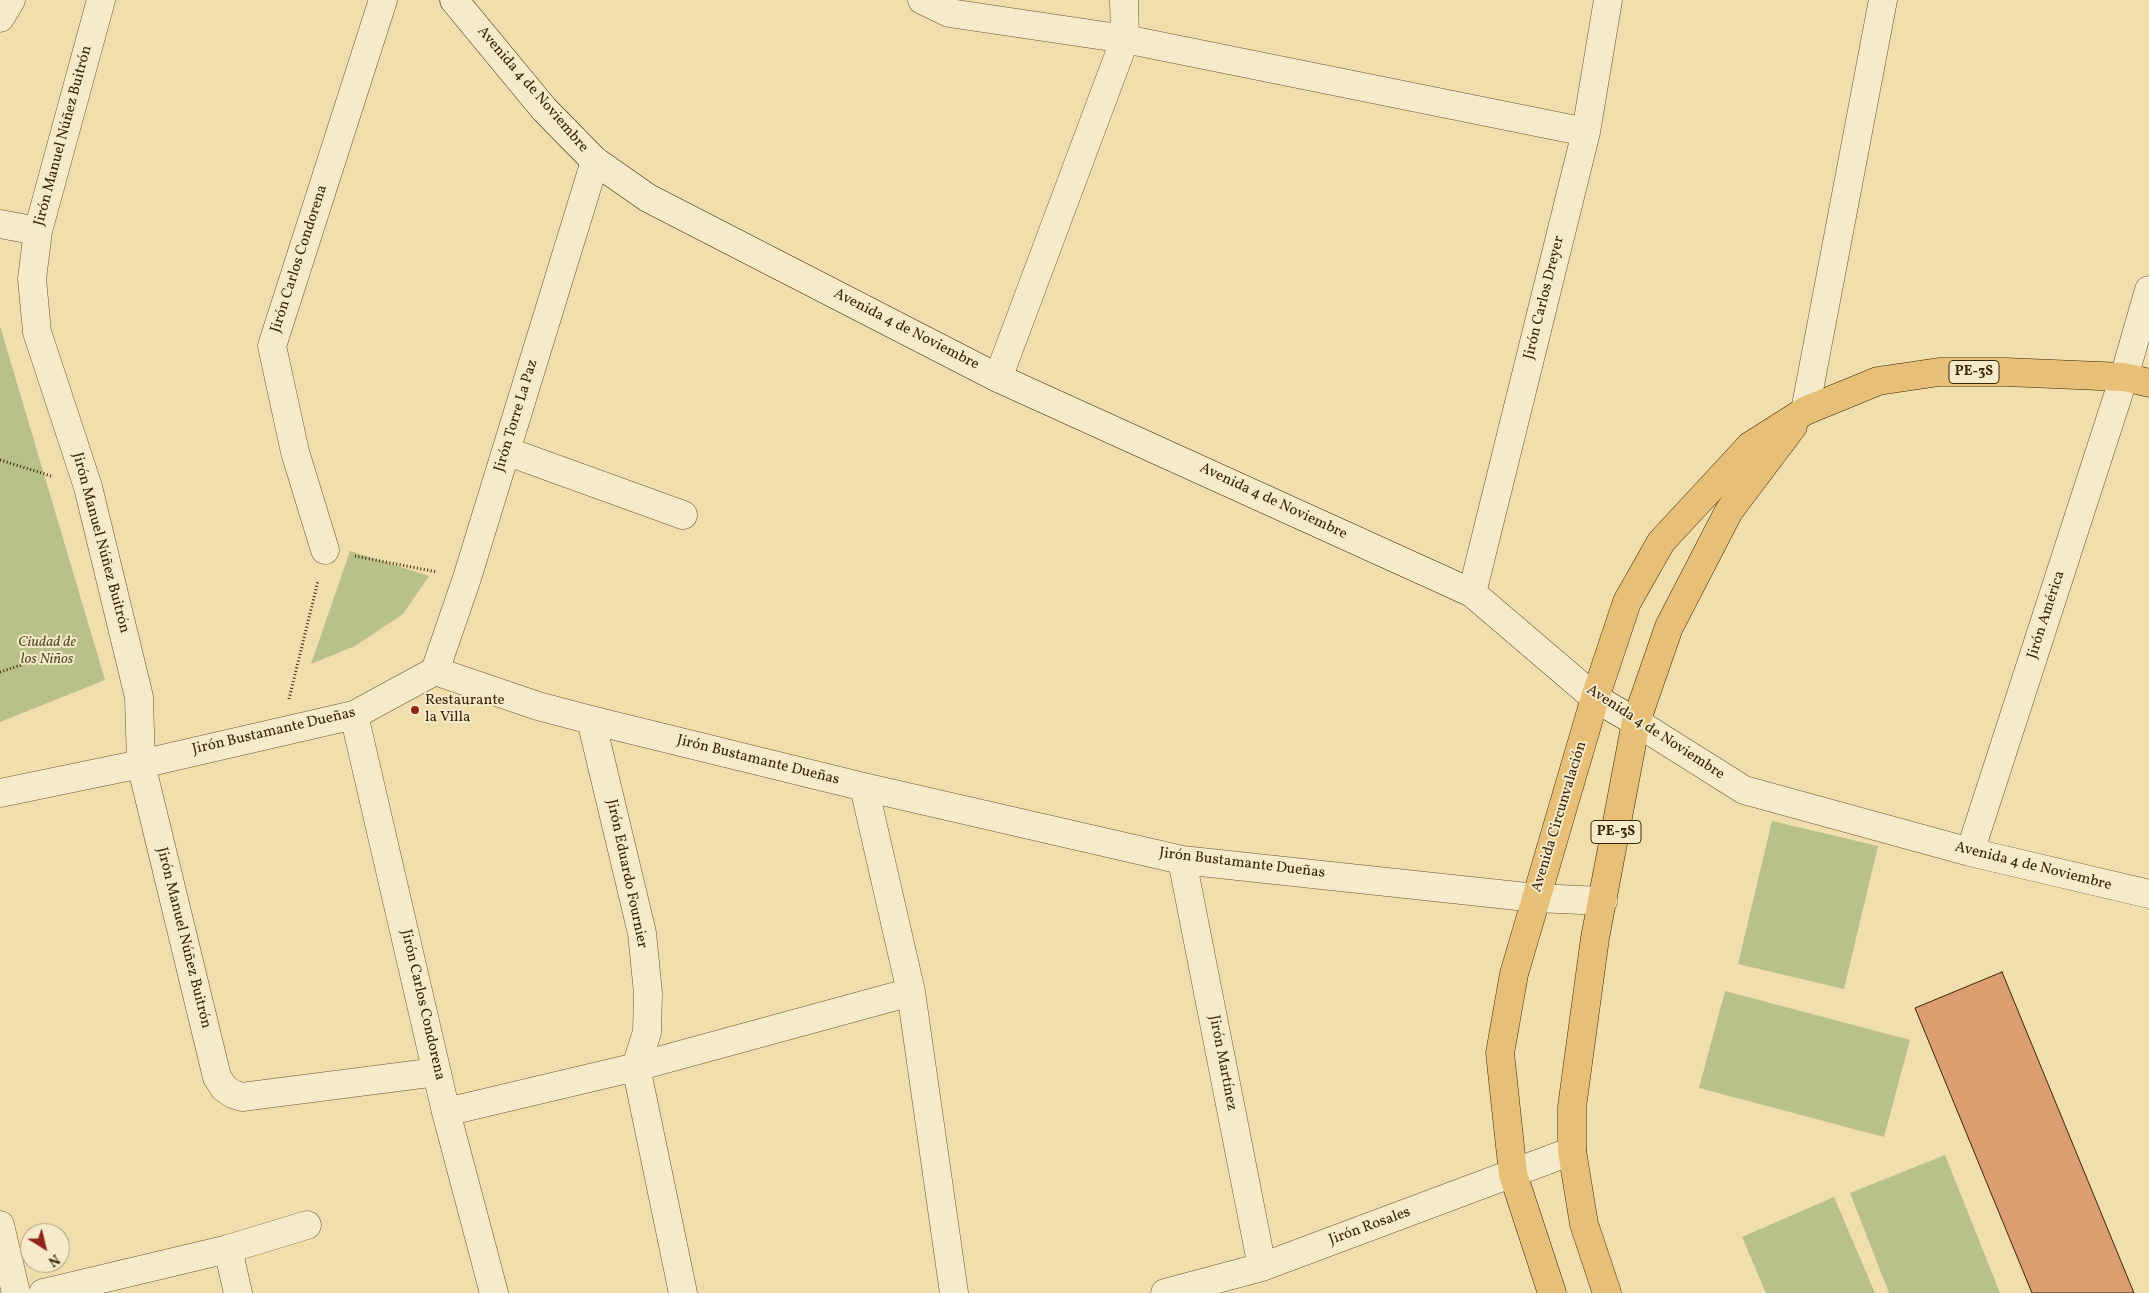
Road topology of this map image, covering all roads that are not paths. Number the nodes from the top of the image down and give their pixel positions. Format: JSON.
{"nodes":[{"id":1,"x":11,"y":0,"type":"edge"},
{"id":2,"x":101,"y":0,"type":"edge"},
{"id":3,"x":384,"y":0,"type":"edge"},
{"id":4,"x":454,"y":0,"type":"edge"},
{"id":5,"x":922,"y":0,"type":"edge"},
{"id":6,"x":1124,"y":0,"type":"edge"},
{"id":7,"x":1608,"y":0,"type":"edge"},
{"id":8,"x":1883,"y":0,"type":"edge"},
{"id":9,"x":0,"y":18,"type":"edge"},
{"id":10,"x":1125,"y":39,"type":"junction"},
{"id":11,"x":1586,"y":132,"type":"junction"},
{"id":12,"x":596,"y":162,"type":"junction"},
{"id":13,"x":0,"y":224,"type":"edge"},
{"id":14,"x":38,"y":231,"type":"junction"},
{"id":15,"x":2149,"y":290,"type":"edge"},
{"id":16,"x":998,"y":378,"type":"junction"},
{"id":17,"x":2137,"y":380,"type":"edge"},
{"id":18,"x":1805,"y":411,"type":"junction"},
{"id":19,"x":506,"y":451,"type":"junction"},
{"id":20,"x":683,"y":515,"type":"dead end"},
{"id":21,"x":325,"y":550,"type":"road end"},
{"id":22,"x":1472,"y":593,"type":"junction"},
{"id":23,"x":435,"y":670,"type":"junction"},
{"id":24,"x":1595,"y":698,"type":"junction"},
{"id":25,"x":354,"y":716,"type":"junction"},
{"id":26,"x":592,"y":720,"type":"junction"},
{"id":27,"x":1636,"y":722,"type":"junction"},
{"id":28,"x":141,"y":764,"type":"junction"},
{"id":29,"x":864,"y":787,"type":"junction"},
{"id":30,"x":0,"y":793,"type":"edge"},
{"id":31,"x":1970,"y":852,"type":"junction"},
{"id":32,"x":1182,"y":860,"type":"junction"},
{"id":33,"x":2149,"y":894,"type":"edge"},
{"id":34,"x":1536,"y":898,"type":"junction"},
{"id":35,"x":1603,"y":901,"type":"junction"},
{"id":36,"x":910,"y":992,"type":"junction"},
{"id":37,"x":636,"y":1067,"type":"junction"},
{"id":38,"x":437,"y":1072,"type":"junction"},
{"id":39,"x":446,"y":1112,"type":"junction"},
{"id":40,"x":1572,"y":1151,"type":"junction"},
{"id":41,"x":1513,"y":1174,"type":"junction"},
{"id":42,"x":0,"y":1225,"type":"edge"},
{"id":43,"x":308,"y":1225,"type":"dead end"},
{"id":44,"x":228,"y":1249,"type":"junction"},
{"id":45,"x":1262,"y":1267,"type":"junction"},
{"id":46,"x":16,"y":1293,"type":"edge"},
{"id":47,"x":43,"y":1293,"type":"edge"},
{"id":48,"x":238,"y":1293,"type":"edge"},
{"id":49,"x":494,"y":1293,"type":"edge"},
{"id":50,"x":683,"y":1293,"type":"edge"},
{"id":51,"x":954,"y":1293,"type":"edge"},
{"id":52,"x":1165,"y":1293,"type":"edge"},
{"id":53,"x":1552,"y":1293,"type":"edge"},
{"id":54,"x":1607,"y":1293,"type":"edge"}],
"edges":[{"from":1,"to":9,"type":"street"},
{"from":2,"to":14,"type":"street","name":"Jirón Manuel Núñez Buitrón"},
{"from":3,"to":21,"type":"street","name":"Jirón Carlos Condorena"},
{"from":4,"to":12,"type":"street","name":"Avenida 4 de Noviembre"},
{"from":5,"to":10,"type":"street"},
{"from":6,"to":10,"type":"street"},
{"from":7,"to":11,"type":"street","name":"Jirón Carlos Dreyer"},
{"from":8,"to":18,"type":"street"},
{"from":10,"to":11,"type":"street"},
{"from":10,"to":16,"type":"street"},
{"from":11,"to":22,"type":"street","name":"Jirón Carlos Dreyer"},
{"from":12,"to":16,"type":"street","name":"Avenida 4 de Noviembre"},
{"from":12,"to":19,"type":"street","name":"Jirón Torre La Paz"},
{"from":13,"to":14,"type":"street"},
{"from":14,"to":28,"type":"street","name":"Jirón Manuel Núñez Buitrón"},
{"from":15,"to":17,"type":"street","name":"Jirón América"},
{"from":16,"to":22,"type":"street","name":"Avenida 4 de Noviembre"},
{"from":17,"to":18,"type":"highway","name":"Avenida Circunvalación","number":"PE-3S"},
{"from":17,"to":31,"type":"street","name":"Jirón América"},
{"from":18,"to":24,"type":"highway","name":"Avenida Circunvalación","number":"PE-3S"},
{"from":18,"to":27,"type":"highway","number":"PE-3S"},
{"from":19,"to":20,"type":"street"},
{"from":19,"to":23,"type":"street","name":"Jirón Torre La Paz"},
{"from":22,"to":24,"type":"street","name":"Avenida 4 de Noviembre"},
{"from":23,"to":25,"type":"street","name":"Jirón Bustamante Dueñas"},
{"from":23,"to":26,"type":"street","name":"Jirón Bustamante Dueñas"},
{"from":24,"to":27,"type":"street","name":"Avenida 4 de Noviembre"},
{"from":24,"to":34,"type":"highway","name":"Avenida Circunvalación","number":"PE-3S"},
{"from":25,"to":28,"type":"street","name":"Jirón Bustamante Dueñas"},
{"from":25,"to":38,"type":"street","name":"Jirón Carlos Condorena"},
{"from":26,"to":29,"type":"street","name":"Jirón Bustamante Dueñas"},
{"from":26,"to":37,"type":"street","name":"Jirón Eduardo Fournier"},
{"from":27,"to":31,"type":"street","name":"Avenida 4 de Noviembre"},
{"from":27,"to":35,"type":"highway","number":"PE-3S"},
{"from":28,"to":30,"type":"street","name":"Jirón Bustamante Dueñas"},
{"from":28,"to":38,"type":"street","name":"Jirón Manuel Núñez Buitrón"},
{"from":29,"to":32,"type":"street","name":"Jirón Bustamante Dueñas"},
{"from":29,"to":36,"type":"street"},
{"from":31,"to":33,"type":"street","name":"Avenida 4 de Noviembre"},
{"from":32,"to":34,"type":"street","name":"Jirón Bustamante Dueñas"},
{"from":32,"to":45,"type":"street","name":"Jirón Martínez"},
{"from":34,"to":35,"type":"street","name":"Jirón Bustamante Dueñas"},
{"from":34,"to":41,"type":"highway","name":"Avenida Circunvalación","number":"PE-3S"},
{"from":35,"to":40,"type":"highway","number":"PE-3S"},
{"from":36,"to":37,"type":"street"},
{"from":36,"to":51,"type":"street"},
{"from":37,"to":39,"type":"street"},
{"from":37,"to":50,"type":"street","name":"Jirón Eduardo Fournier"},
{"from":38,"to":39,"type":"street","name":"Jirón Carlos Condorena"},
{"from":39,"to":49,"type":"street","name":"Jirón Carlos Condorena"},
{"from":40,"to":41,"type":"street","name":"Jirón Rosales"},
{"from":40,"to":54,"type":"highway","number":"PE-3S"},
{"from":41,"to":45,"type":"street","name":"Jirón Rosales"},
{"from":41,"to":53,"type":"highway","name":"Avenida Circunvalación","number":"PE-3S"},
{"from":42,"to":46,"type":"street"},
{"from":43,"to":44,"type":"street"},
{"from":44,"to":47,"type":"street"},
{"from":44,"to":48,"type":"street"},
{"from":45,"to":52,"type":"street","name":"Jirón Rosales"}]}
